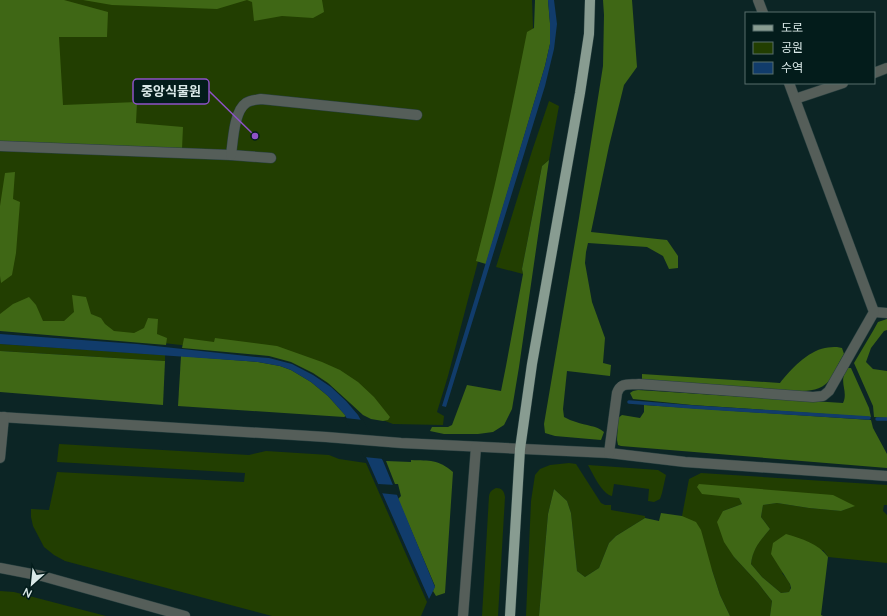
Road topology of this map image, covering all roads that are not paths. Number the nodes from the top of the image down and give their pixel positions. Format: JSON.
{"nodes":[{"id":1,"x":590,"y":0,"type":"edge"},
{"id":2,"x":758,"y":0,"type":"edge"},
{"id":3,"x":763,"y":12,"type":"edge"},
{"id":4,"x":887,"y":68,"type":"edge"},
{"id":5,"x":875,"y":73,"type":"edge"},
{"id":6,"x":789,"y":84,"type":"edge"},
{"id":7,"x":840,"y":84,"type":"edge"},
{"id":8,"x":795,"y":99,"type":"junction"},
{"id":9,"x":417,"y":115,"type":"dead end"},
{"id":10,"x":0,"y":146,"type":"edge"},
{"id":11,"x":231,"y":154,"type":"junction"},
{"id":12,"x":271,"y":158,"type":"dead end"},
{"id":13,"x":874,"y":312,"type":"junction"},
{"id":14,"x":887,"y":312,"type":"edge"},
{"id":15,"x":2,"y":417,"type":"edge"},
{"id":16,"x":476,"y":447,"type":"junction"},
{"id":17,"x":520,"y":449,"type":"junction"},
{"id":18,"x":609,"y":453,"type":"junction"},
{"id":19,"x":0,"y":458,"type":"edge"},
{"id":20,"x":887,"y":476,"type":"edge"},
{"id":21,"x":0,"y":568,"type":"edge"},
{"id":22,"x":185,"y":616,"type":"edge"},
{"id":23,"x":463,"y":616,"type":"edge"},
{"id":24,"x":510,"y":616,"type":"edge"}],
"edges":[{"from":1,"to":17,"type":"main road"},
{"from":2,"to":3,"type":"street"},
{"from":4,"to":5,"type":"street"},
{"from":6,"to":8,"type":"street"},
{"from":7,"to":8,"type":"street"},
{"from":8,"to":13,"type":"street"},
{"from":9,"to":11,"type":"street"},
{"from":10,"to":11,"type":"street"},
{"from":11,"to":12,"type":"street"},
{"from":13,"to":14,"type":"street"},
{"from":13,"to":18,"type":"street"},
{"from":15,"to":16,"type":"street"},
{"from":15,"to":19,"type":"street"},
{"from":16,"to":17,"type":"street"},
{"from":16,"to":23,"type":"street"},
{"from":17,"to":18,"type":"street"},
{"from":17,"to":24,"type":"main road"},
{"from":18,"to":20,"type":"street"},
{"from":21,"to":22,"type":"street"}]}
